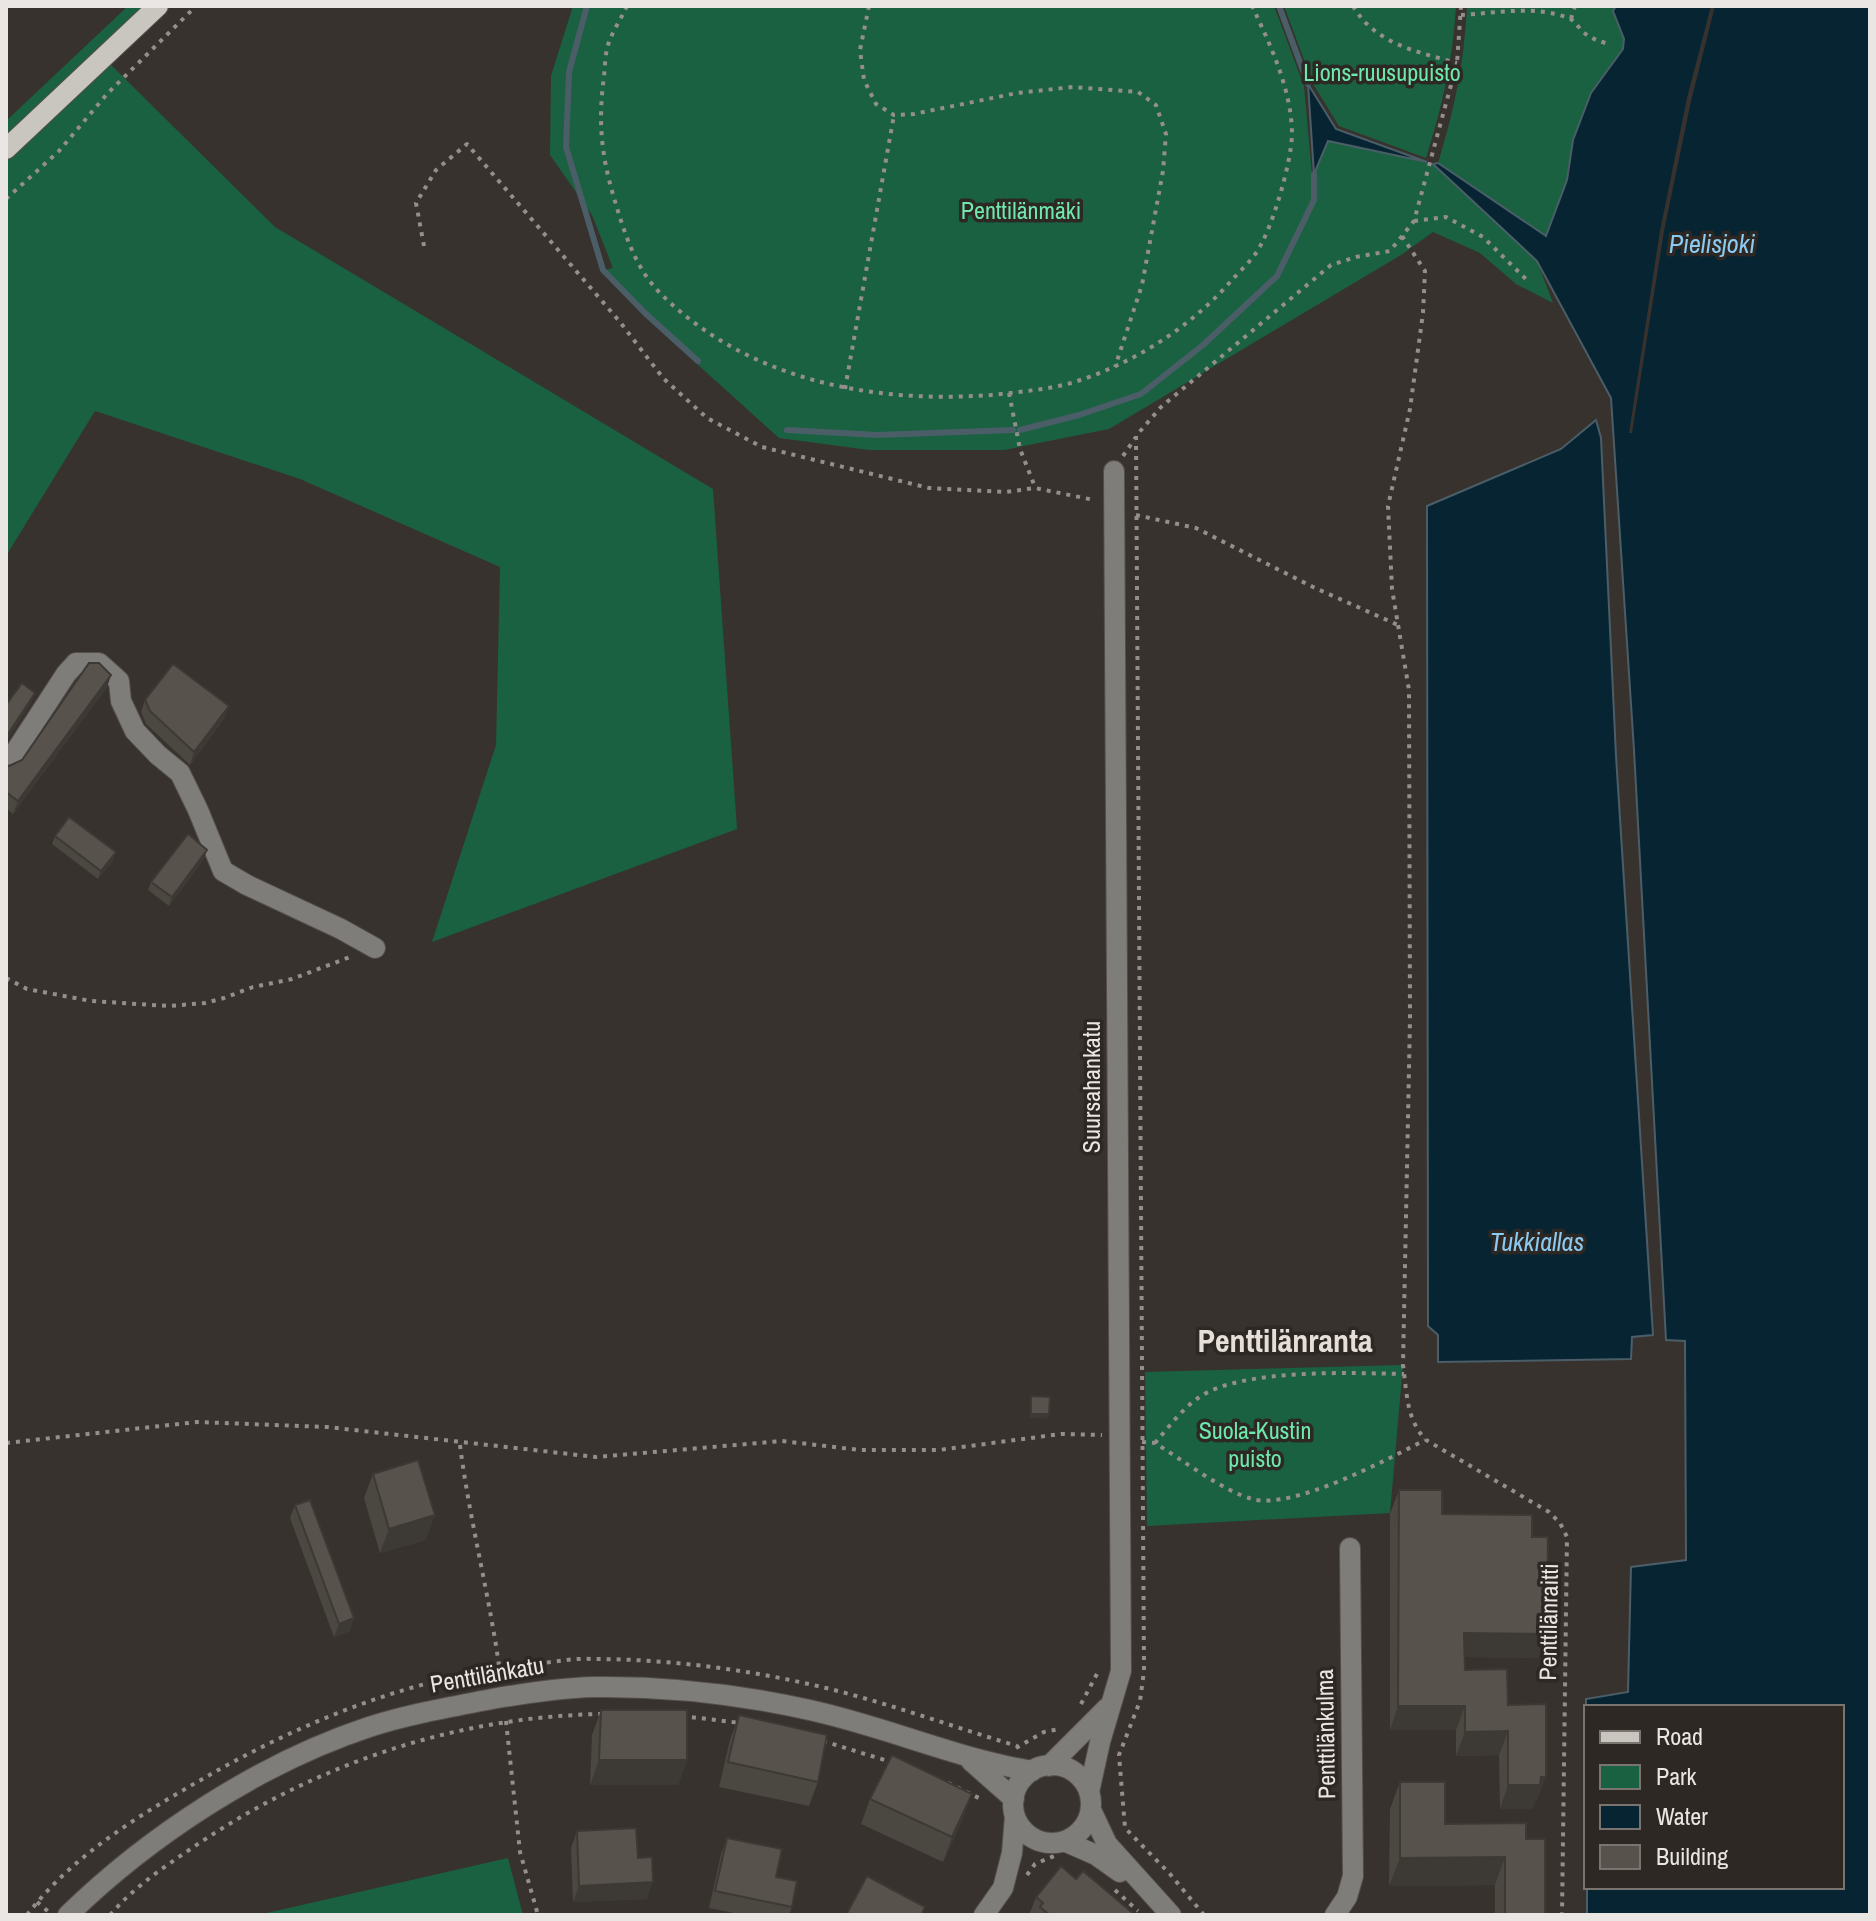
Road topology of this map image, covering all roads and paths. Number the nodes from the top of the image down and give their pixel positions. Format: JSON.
{"nodes":[{"id":1,"x":158,"y":6,"type":"edge"},
{"id":2,"x":196,"y":6,"type":"edge"},
{"id":3,"x":627,"y":6,"type":"edge"},
{"id":4,"x":869,"y":6,"type":"edge"},
{"id":5,"x":1252,"y":6,"type":"edge"},
{"id":6,"x":1353,"y":6,"type":"edge"},
{"id":7,"x":1461,"y":6,"type":"edge"},
{"id":8,"x":1575,"y":6,"type":"edge"},
{"id":9,"x":1461,"y":15,"type":"junction"},
{"id":10,"x":1571,"y":19,"type":"junction"},
{"id":11,"x":1609,"y":44,"type":"dead end"},
{"id":12,"x":1457,"y":63,"type":"junction"},
{"id":13,"x":894,"y":115,"type":"junction"},
{"id":14,"x":6,"y":149,"type":"edge"},
{"id":15,"x":6,"y":199,"type":"edge"},
{"id":16,"x":1414,"y":221,"type":"junction"},
{"id":17,"x":1402,"y":236,"type":"junction"},
{"id":18,"x":424,"y":246,"type":"dead end"},
{"id":19,"x":1529,"y":282,"type":"dead end"},
{"id":20,"x":1115,"y":367,"type":"junction"},
{"id":21,"x":845,"y":389,"type":"junction"},
{"id":22,"x":1009,"y":393,"type":"junction"},
{"id":23,"x":1114,"y":471,"type":"dead end"},
{"id":24,"x":1035,"y":488,"type":"junction"},
{"id":25,"x":1115,"y":508,"type":"junction"},
{"id":26,"x":1136,"y":515,"type":"junction"},
{"id":27,"x":1398,"y":625,"type":"junction"},
{"id":28,"x":6,"y":766,"type":"edge"},
{"id":29,"x":375,"y":948,"type":"joint"},
{"id":30,"x":6,"y":978,"type":"edge"},
{"id":31,"x":1404,"y":1374,"type":"junction"},
{"id":32,"x":1102,"y":1435,"type":"dead end"},
{"id":33,"x":1426,"y":1440,"type":"junction"},
{"id":34,"x":1142,"y":1442,"type":"junction"},
{"id":35,"x":6,"y":1443,"type":"edge"},
{"id":36,"x":1155,"y":1443,"type":"junction"},
{"id":37,"x":1350,"y":1548,"type":"dead end"},
{"id":38,"x":1113,"y":1702,"type":"junction"},
{"id":39,"x":610,"y":1714,"type":"edge"},
{"id":40,"x":680,"y":1716,"type":"edge"},
{"id":41,"x":749,"y":1724,"type":"edge"},
{"id":42,"x":819,"y":1740,"type":"edge"},
{"id":43,"x":965,"y":1756,"type":"junction"},
{"id":44,"x":891,"y":1762,"type":"edge"},
{"id":45,"x":1041,"y":1768,"type":"junction"},
{"id":46,"x":934,"y":1778,"type":"edge"},
{"id":47,"x":986,"y":1801,"type":"dead end"},
{"id":48,"x":1090,"y":1801,"type":"junction"},
{"id":49,"x":1015,"y":1808,"type":"junction"},
{"id":50,"x":1059,"y":1846,"type":"junction"},
{"id":51,"x":1109,"y":1885,"type":"dead end"},
{"id":52,"x":1011,"y":1887,"type":"junction"},
{"id":53,"x":1148,"y":1893,"type":"junction"},
{"id":54,"x":37,"y":1902,"type":"dead end"},
{"id":55,"x":52,"y":1915,"type":"edge"},
{"id":56,"x":68,"y":1915,"type":"edge"},
{"id":57,"x":110,"y":1915,"type":"edge"},
{"id":58,"x":984,"y":1915,"type":"edge"},
{"id":59,"x":1143,"y":1915,"type":"edge"},
{"id":60,"x":1171,"y":1915,"type":"edge"},
{"id":61,"x":1204,"y":1915,"type":"edge"},
{"id":62,"x":1335,"y":1915,"type":"edge"},
{"id":63,"x":1562,"y":1915,"type":"edge"}],
"edges":[{"from":1,"to":14,"type":"main road"},
{"from":2,"to":15,"type":"path"},
{"from":3,"to":21,"type":"path"},
{"from":4,"to":13,"type":"path"},
{"from":5,"to":20,"type":"path"},
{"from":6,"to":12,"type":"path"},
{"from":7,"to":9,"type":"path"},
{"from":8,"to":10,"type":"path"},
{"from":9,"to":10,"type":"path"},
{"from":9,"to":12,"type":"path"},
{"from":10,"to":11,"type":"path"},
{"from":12,"to":16,"type":"path"},
{"from":13,"to":20,"type":"path"},
{"from":13,"to":21,"type":"path"},
{"from":16,"to":17,"type":"path"},
{"from":16,"to":19,"type":"path"},
{"from":17,"to":26,"type":"path"},
{"from":17,"to":27,"type":"path"},
{"from":18,"to":24,"type":"path"},
{"from":20,"to":22,"type":"path"},
{"from":21,"to":22,"type":"path"},
{"from":22,"to":24,"type":"path"},
{"from":23,"to":25,"type":"street","name":"Suursahankatu"},
{"from":24,"to":25,"type":"path"},
{"from":25,"to":38,"type":"street","name":"Suursahankatu"},
{"from":26,"to":27,"type":"path"},
{"from":26,"to":34,"type":"path"},
{"from":27,"to":31,"type":"path"},
{"from":28,"to":29,"type":"street"},
{"from":29,"to":30,"type":"path"},
{"from":31,"to":33,"type":"path"},
{"from":31,"to":36,"type":"path"},
{"from":32,"to":35,"type":"path"},
{"from":33,"to":36,"type":"path"},
{"from":33,"to":63,"type":"path","name":"Penttilänraitti"},
{"from":34,"to":36,"type":"path"},
{"from":34,"to":61,"type":"path"},
{"from":37,"to":62,"type":"street","name":"Penttilänkulma"},
{"from":38,"to":45,"type":"street"},
{"from":38,"to":48,"type":"street","name":"Suursahankatu"},
{"from":39,"to":57,"type":"path"},
{"from":40,"to":41,"type":"path"},
{"from":42,"to":44,"type":"path"},
{"from":43,"to":45,"type":"street","name":"Penttilänkatu"},
{"from":43,"to":49,"type":"street"},
{"from":43,"to":56,"type":"street","name":"Penttilänkatu"},
{"from":45,"to":48,"type":"street"},
{"from":45,"to":49,"type":"street"},
{"from":46,"to":47,"type":"path"},
{"from":48,"to":50,"type":"street"},
{"from":48,"to":53,"type":"street"},
{"from":49,"to":50,"type":"street"},
{"from":49,"to":52,"type":"street"},
{"from":50,"to":52,"type":"path"},
{"from":50,"to":52,"type":"street"},
{"from":50,"to":53,"type":"street"},
{"from":51,"to":59,"type":"path"},
{"from":52,"to":58,"type":"street"},
{"from":53,"to":60,"type":"street"},
{"from":54,"to":55,"type":"path"}]}
